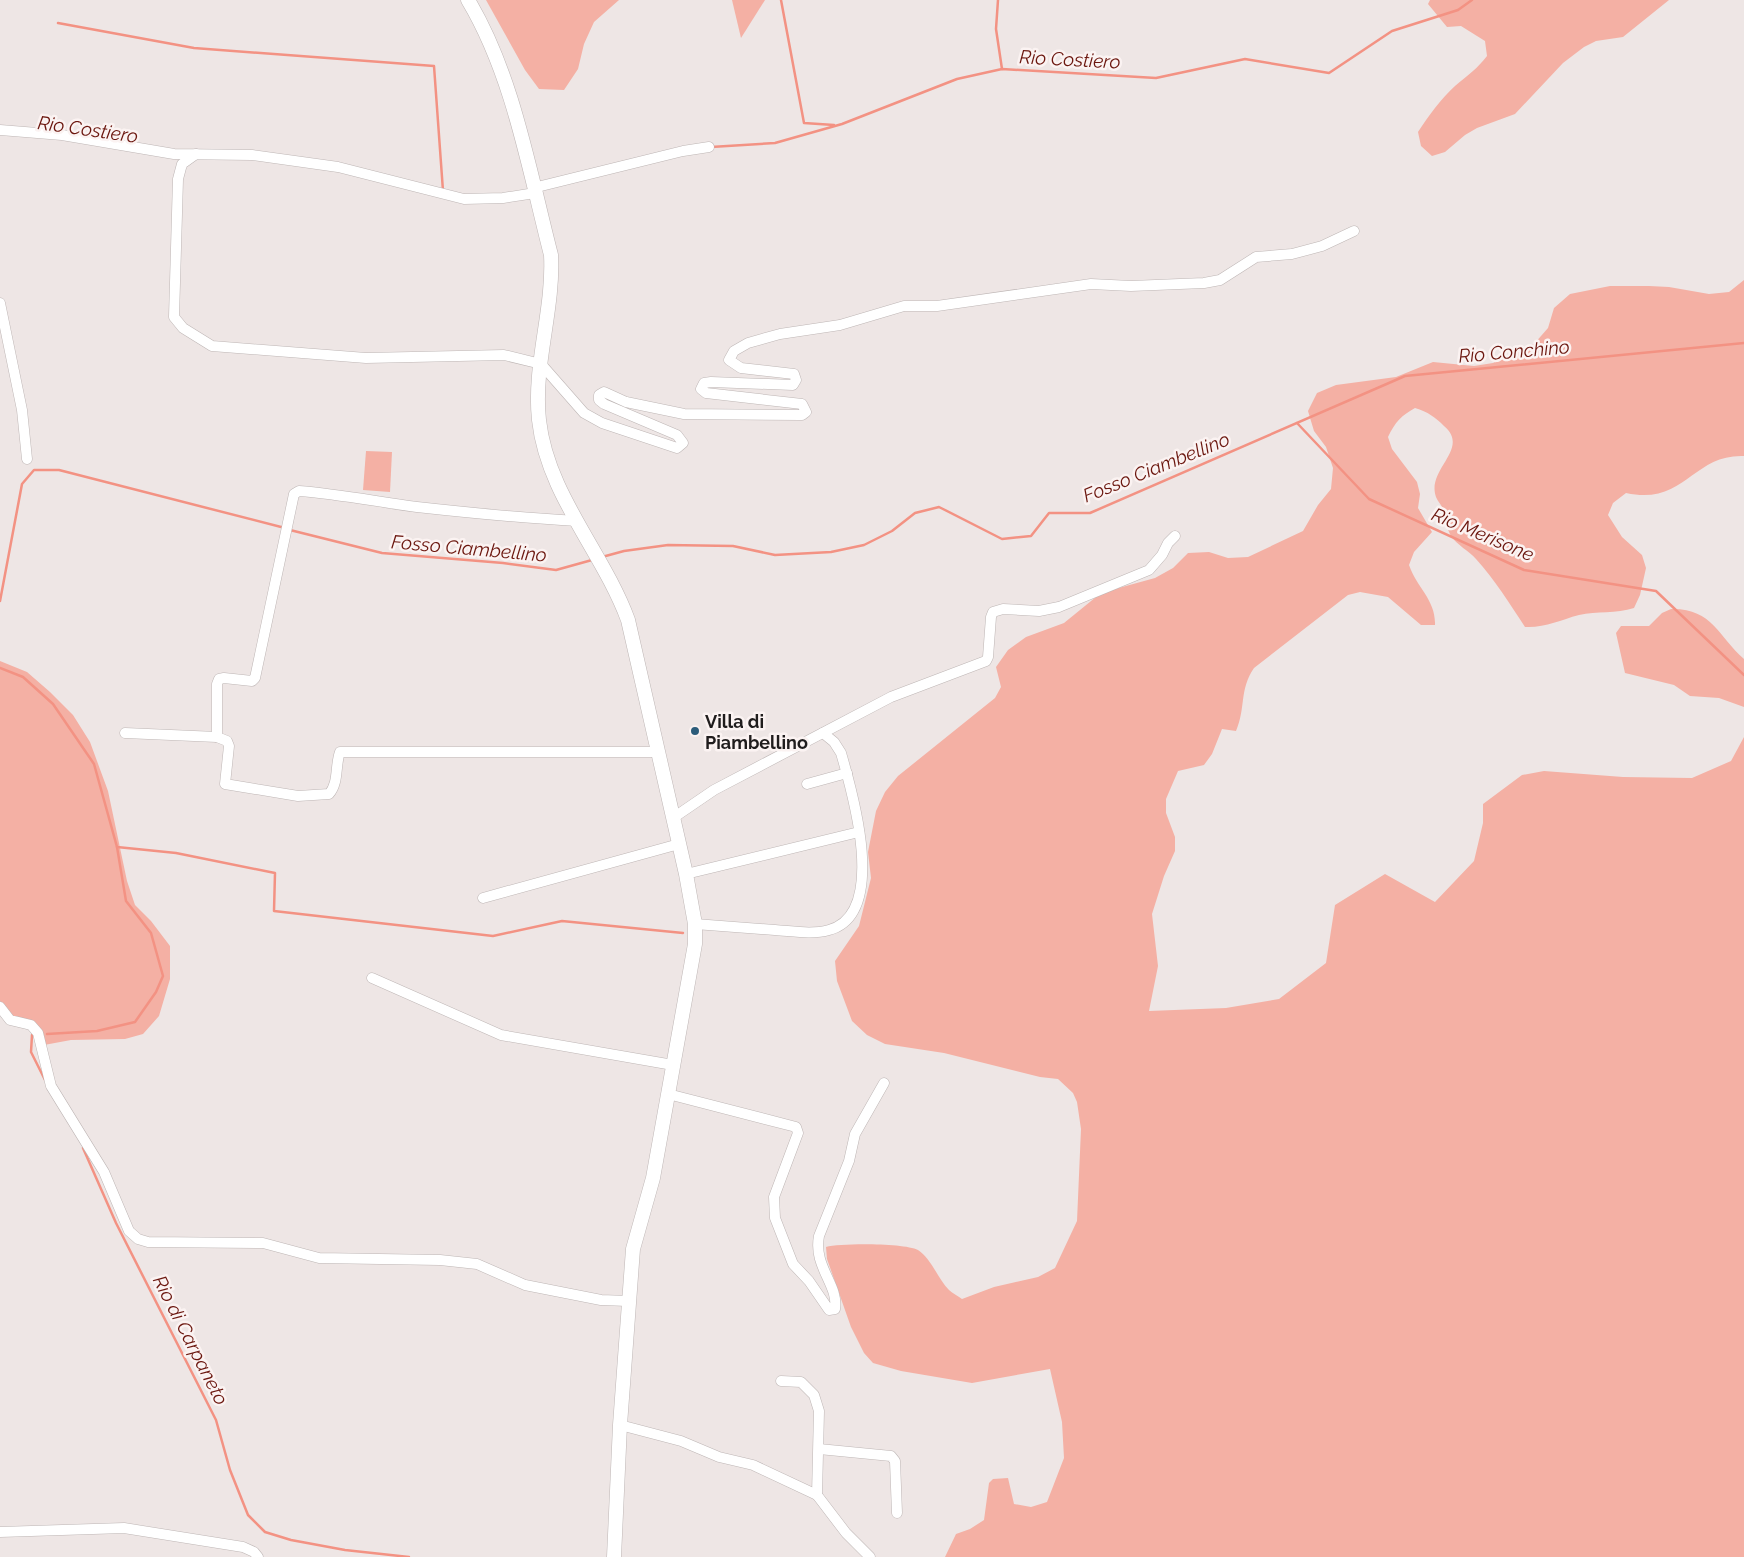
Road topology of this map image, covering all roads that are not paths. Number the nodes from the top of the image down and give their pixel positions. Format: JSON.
{"nodes":[{"id":1,"x":468,"y":0,"type":"edge"},
{"id":2,"x":0,"y":130,"type":"edge"},
{"id":3,"x":709,"y":147,"type":"dead end"},
{"id":4,"x":196,"y":154,"type":"junction"},
{"id":5,"x":534,"y":190,"type":"junction"},
{"id":6,"x":1354,"y":232,"type":"dead end"},
{"id":7,"x":0,"y":302,"type":"edge"},
{"id":8,"x":541,"y":364,"type":"junction"},
{"id":9,"x":27,"y":459,"type":"dead end"},
{"id":10,"x":578,"y":521,"type":"junction"},
{"id":11,"x":1175,"y":536,"type":"dead end"},
{"id":12,"x":125,"y":733,"type":"dead end"},
{"id":13,"x":823,"y":733,"type":"junction"},
{"id":14,"x":217,"y":737,"type":"junction"},
{"id":15,"x":657,"y":752,"type":"junction"},
{"id":16,"x":847,"y":773,"type":"junction"},
{"id":17,"x":807,"y":784,"type":"dead end"},
{"id":18,"x":673,"y":818,"type":"junction"},
{"id":19,"x":859,"y":832,"type":"junction"},
{"id":20,"x":679,"y":844,"type":"junction"},
{"id":21,"x":686,"y":874,"type":"junction"},
{"id":22,"x":483,"y":898,"type":"dead end"},
{"id":23,"x":695,"y":924,"type":"junction"},
{"id":24,"x":372,"y":978,"type":"dead end"},
{"id":25,"x":0,"y":1007,"type":"edge"},
{"id":26,"x":673,"y":1066,"type":"junction"},
{"id":27,"x":884,"y":1083,"type":"dead end"},
{"id":28,"x":668,"y":1094,"type":"junction"},
{"id":29,"x":628,"y":1301,"type":"junction"},
{"id":30,"x":781,"y":1381,"type":"dead end"},
{"id":31,"x":620,"y":1425,"type":"junction"},
{"id":32,"x":819,"y":1449,"type":"junction"},
{"id":33,"x":817,"y":1495,"type":"junction"},
{"id":34,"x":897,"y":1513,"type":"dead end"},
{"id":35,"x":0,"y":1532,"type":"edge"},
{"id":36,"x":258,"y":1557,"type":"edge"},
{"id":37,"x":614,"y":1557,"type":"edge"},
{"id":38,"x":870,"y":1557,"type":"edge"}],
"edges":[{"from":1,"to":5,"type":"main road"},
{"from":2,"to":4,"type":"street"},
{"from":3,"to":5,"type":"street"},
{"from":4,"to":5,"type":"street"},
{"from":4,"to":8,"type":"street"},
{"from":5,"to":8,"type":"main road"},
{"from":6,"to":8,"type":"street"},
{"from":7,"to":9,"type":"street"},
{"from":8,"to":10,"type":"main road"},
{"from":10,"to":14,"type":"street"},
{"from":10,"to":15,"type":"main road"},
{"from":11,"to":13,"type":"street"},
{"from":12,"to":14,"type":"street"},
{"from":13,"to":16,"type":"street"},
{"from":13,"to":18,"type":"street"},
{"from":14,"to":15,"type":"street"},
{"from":15,"to":18,"type":"main road"},
{"from":16,"to":17,"type":"street"},
{"from":16,"to":19,"type":"street"},
{"from":18,"to":20,"type":"main road"},
{"from":19,"to":21,"type":"street"},
{"from":19,"to":23,"type":"street"},
{"from":20,"to":21,"type":"main road"},
{"from":20,"to":22,"type":"street"},
{"from":21,"to":23,"type":"main road"},
{"from":23,"to":26,"type":"main road"},
{"from":24,"to":26,"type":"street"},
{"from":25,"to":29,"type":"street"},
{"from":26,"to":28,"type":"main road"},
{"from":27,"to":28,"type":"street"},
{"from":28,"to":29,"type":"main road"},
{"from":29,"to":31,"type":"main road"},
{"from":30,"to":32,"type":"street"},
{"from":31,"to":33,"type":"street"},
{"from":31,"to":37,"type":"main road"},
{"from":32,"to":33,"type":"street"},
{"from":32,"to":34,"type":"street"},
{"from":33,"to":38,"type":"street"},
{"from":35,"to":36,"type":"street"}]}
